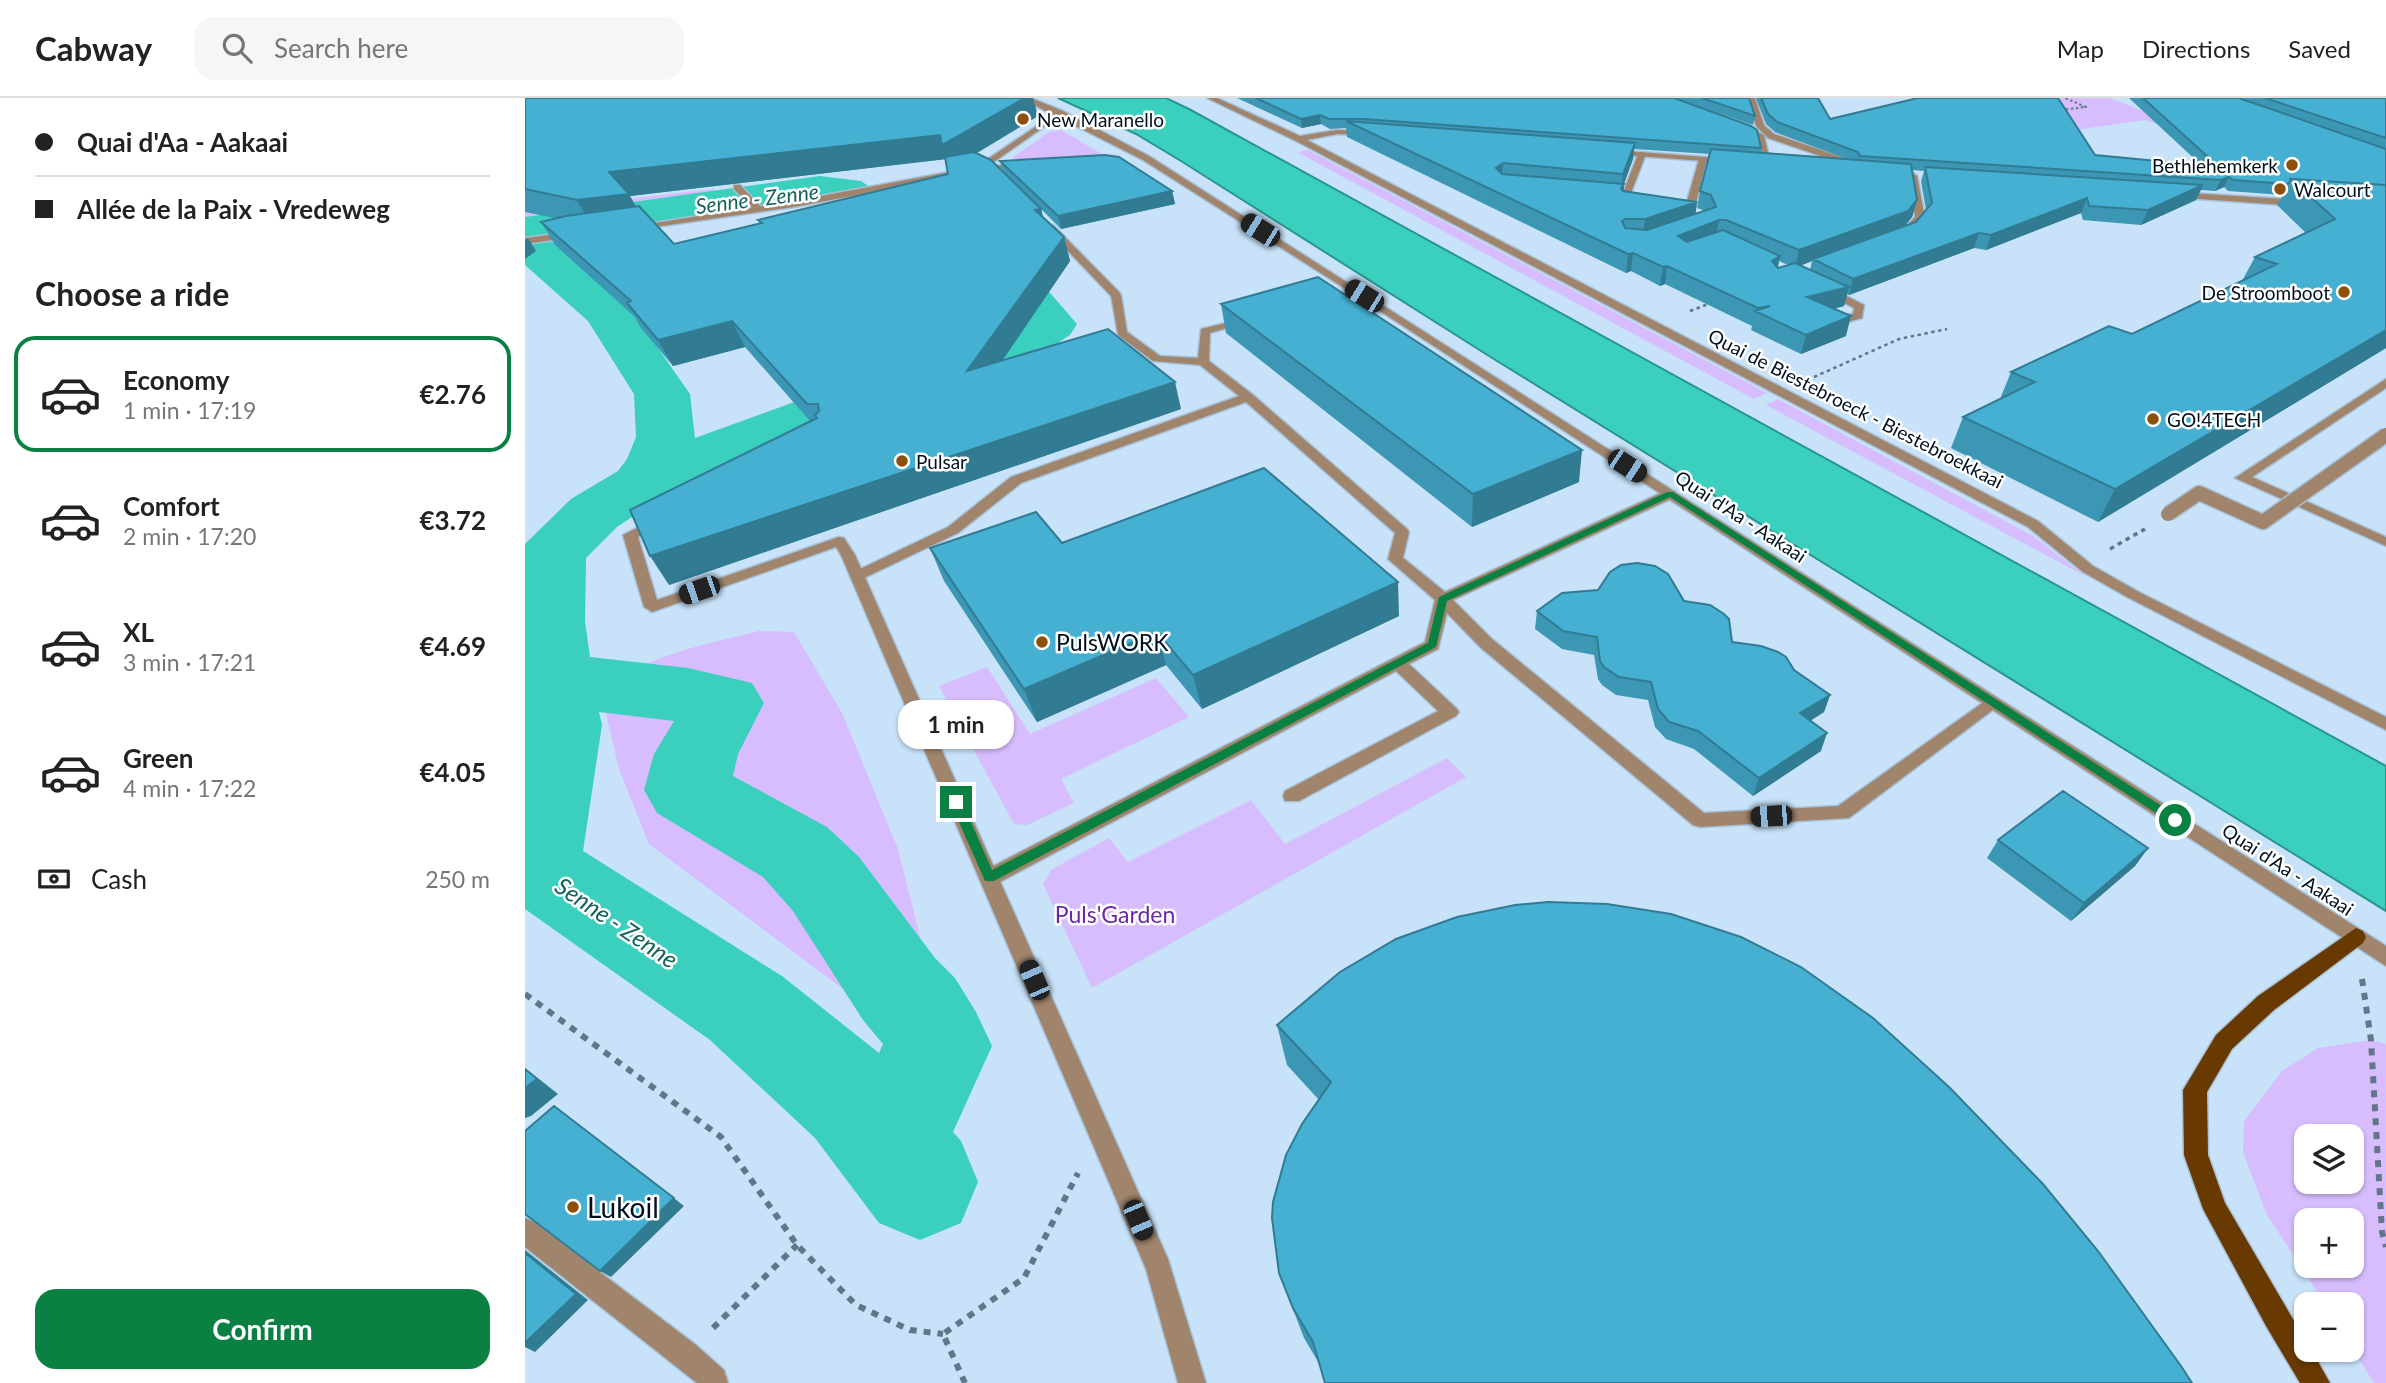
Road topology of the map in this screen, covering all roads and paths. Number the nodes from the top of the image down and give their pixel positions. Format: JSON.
{"nodes":[{"id":1,"x":1025,"y":98,"type":"edge"},
{"id":2,"x":1211,"y":98,"type":"edge"},
{"id":3,"x":1751,"y":98,"type":"edge"},
{"id":4,"x":2065,"y":98,"type":"edge"},
{"id":5,"x":2051,"y":111,"type":"edge"},
{"id":6,"x":1059,"y":113,"type":"junction"},
{"id":7,"x":1758,"y":119,"type":"junction"},
{"id":8,"x":1377,"y":134,"type":"edge"},
{"id":9,"x":1766,"y":136,"type":"junction"},
{"id":10,"x":1299,"y":139,"type":"junction"},
{"id":11,"x":1600,"y":151,"type":"edge"},
{"id":12,"x":1642,"y":155,"type":"junction"},
{"id":13,"x":1146,"y":159,"type":"junction"},
{"id":14,"x":1703,"y":159,"type":"junction"},
{"id":15,"x":1121,"y":160,"type":"edge"},
{"id":16,"x":1742,"y":162,"type":"edge"},
{"id":17,"x":1755,"y":163,"type":"edge"},
{"id":18,"x":1768,"y":164,"type":"junction"},
{"id":19,"x":1780,"y":165,"type":"edge"},
{"id":20,"x":1030,"y":166,"type":"edge"},
{"id":21,"x":978,"y":169,"type":"junction"},
{"id":22,"x":1840,"y":170,"type":"edge"},
{"id":23,"x":1852,"y":171,"type":"junction"},
{"id":24,"x":1864,"y":172,"type":"edge"},
{"id":25,"x":1901,"y":175,"type":"edge"},
{"id":26,"x":1913,"y":176,"type":"junction"},
{"id":27,"x":1925,"y":177,"type":"edge"},
{"id":28,"x":1002,"y":178,"type":"edge"},
{"id":29,"x":737,"y":187,"type":"edge"},
{"id":30,"x":1599,"y":193,"type":"edge"},
{"id":31,"x":2161,"y":194,"type":"edge"},
{"id":32,"x":2316,"y":204,"type":"edge"},
{"id":33,"x":755,"y":206,"type":"junction"},
{"id":34,"x":1664,"y":208,"type":"edge"},
{"id":35,"x":1689,"y":211,"type":"junction"},
{"id":36,"x":1703,"y":215,"type":"edge"},
{"id":37,"x":1040,"y":217,"type":"edge"},
{"id":38,"x":618,"y":229,"type":"edge"},
{"id":39,"x":579,"y":234,"type":"edge"},
{"id":40,"x":1895,"y":238,"type":"edge"},
{"id":41,"x":525,"y":241,"type":"edge"},
{"id":42,"x":1815,"y":284,"type":"edge"},
{"id":43,"x":1710,"y":303,"type":"edge"},
{"id":44,"x":1698,"y":308,"type":"edge"},
{"id":45,"x":1266,"y":313,"type":"edge"},
{"id":46,"x":1830,"y":319,"type":"edge"},
{"id":47,"x":1947,"y":329,"type":"dead end"},
{"id":48,"x":1203,"y":362,"type":"junction"},
{"id":49,"x":2386,"y":383,"type":"edge"},
{"id":50,"x":1781,"y":393,"type":"junction"},
{"id":51,"x":1248,"y":397,"type":"junction"},
{"id":52,"x":2386,"y":435,"type":"edge"},
{"id":53,"x":1670,"y":494,"type":"junction"},
{"id":54,"x":679,"y":510,"type":"edge"},
{"id":55,"x":2168,"y":514,"type":"dead end"},
{"id":56,"x":2386,"y":542,"type":"edge"},
{"id":57,"x":857,"y":576,"type":"junction"},
{"id":58,"x":1443,"y":599,"type":"junction"},
{"id":59,"x":1398,"y":663,"type":"junction"},
{"id":60,"x":1994,"y":703,"type":"junction"},
{"id":61,"x":2386,"y":724,"type":"edge"},
{"id":62,"x":1292,"y":796,"type":"dead end"},
{"id":63,"x":989,"y":877,"type":"junction"},
{"id":64,"x":2356,"y":937,"type":"junction"},
{"id":65,"x":2386,"y":957,"type":"edge"},
{"id":66,"x":525,"y":994,"type":"edge"},
{"id":67,"x":1108,"y":1149,"type":"junction"},
{"id":68,"x":525,"y":1231,"type":"edge"},
{"id":69,"x":797,"y":1245,"type":"junction"},
{"id":70,"x":2386,"y":1247,"type":"edge"},
{"id":71,"x":943,"y":1334,"type":"junction"},
{"id":72,"x":686,"y":1355,"type":"junction"},
{"id":73,"x":714,"y":1383,"type":"edge"},
{"id":74,"x":965,"y":1383,"type":"edge"},
{"id":75,"x":1192,"y":1383,"type":"edge"},
{"id":76,"x":2316,"y":1383,"type":"edge"}],
"edges":[{"from":1,"to":6,"type":"street","name":"Quai d'Aa - Aakaai"},
{"from":2,"to":10,"type":"street","name":"Quai de Biestebroeck - Biestebroekkaai"},
{"from":3,"to":7,"type":"street"},
{"from":4,"to":5,"type":"path"},
{"from":6,"to":13,"type":"street","name":"Quai d'Aa - Aakaai"},
{"from":6,"to":21,"type":"street"},
{"from":7,"to":9,"type":"street"},
{"from":7,"to":9,"type":"street"},
{"from":8,"to":10,"type":"street"},
{"from":9,"to":18,"type":"street"},
{"from":9,"to":23,"type":"street"},
{"from":10,"to":50,"type":"street","name":"Quai de Biestebroeck - Biestebroekkaai"},
{"from":11,"to":12,"type":"street"},
{"from":12,"to":14,"type":"street"},
{"from":12,"to":30,"type":"street"},
{"from":13,"to":15,"type":"street"},
{"from":13,"to":53,"type":"street","name":"Quai d'Aa - Aakaai"},
{"from":14,"to":16,"type":"street"},
{"from":14,"to":35,"type":"street"},
{"from":17,"to":18,"type":"street"},
{"from":18,"to":19,"type":"street"},
{"from":20,"to":21,"type":"street"},
{"from":21,"to":28,"type":"street"},
{"from":21,"to":33,"type":"street"},
{"from":22,"to":23,"type":"street"},
{"from":23,"to":24,"type":"street"},
{"from":25,"to":26,"type":"street"},
{"from":26,"to":27,"type":"street"},
{"from":26,"to":40,"type":"street"},
{"from":29,"to":33,"type":"street"},
{"from":31,"to":32,"type":"street"},
{"from":33,"to":38,"type":"street"},
{"from":34,"to":35,"type":"street"},
{"from":35,"to":36,"type":"street"},
{"from":37,"to":48,"type":"street"},
{"from":39,"to":41,"type":"street"},
{"from":42,"to":46,"type":"street"},
{"from":43,"to":44,"type":"path"},
{"from":45,"to":48,"type":"street"},
{"from":47,"to":50,"type":"path"},
{"from":48,"to":51,"type":"street"},
{"from":49,"to":56,"type":"street"},
{"from":50,"to":61,"type":"street","name":"Quai de Biestebroeck - Biestebroekkaai"},
{"from":51,"to":57,"type":"street"},
{"from":51,"to":58,"type":"street"},
{"from":52,"to":55,"type":"street","bridge":true},
{"from":53,"to":58,"type":"street"},
{"from":53,"to":60,"type":"street","name":"Quai d'Aa - Aakaai"},
{"from":54,"to":57,"type":"street"},
{"from":57,"to":63,"type":"street"},
{"from":58,"to":59,"type":"street"},
{"from":58,"to":60,"type":"street"},
{"from":59,"to":62,"type":"street"},
{"from":59,"to":63,"type":"street"},
{"from":60,"to":64,"type":"street","name":"Quai d'Aa - Aakaai"},
{"from":63,"to":67,"type":"street"},
{"from":64,"to":65,"type":"street","name":"Quai d'Aa - Aakaai"},
{"from":64,"to":70,"type":"path"},
{"from":64,"to":76,"type":"main road"},
{"from":66,"to":69,"type":"path"},
{"from":67,"to":71,"type":"path"},
{"from":67,"to":75,"type":"street"},
{"from":68,"to":72,"type":"street"},
{"from":69,"to":71,"type":"path"},
{"from":69,"to":72,"type":"path"},
{"from":71,"to":74,"type":"path"},
{"from":72,"to":73,"type":"street"}]}
